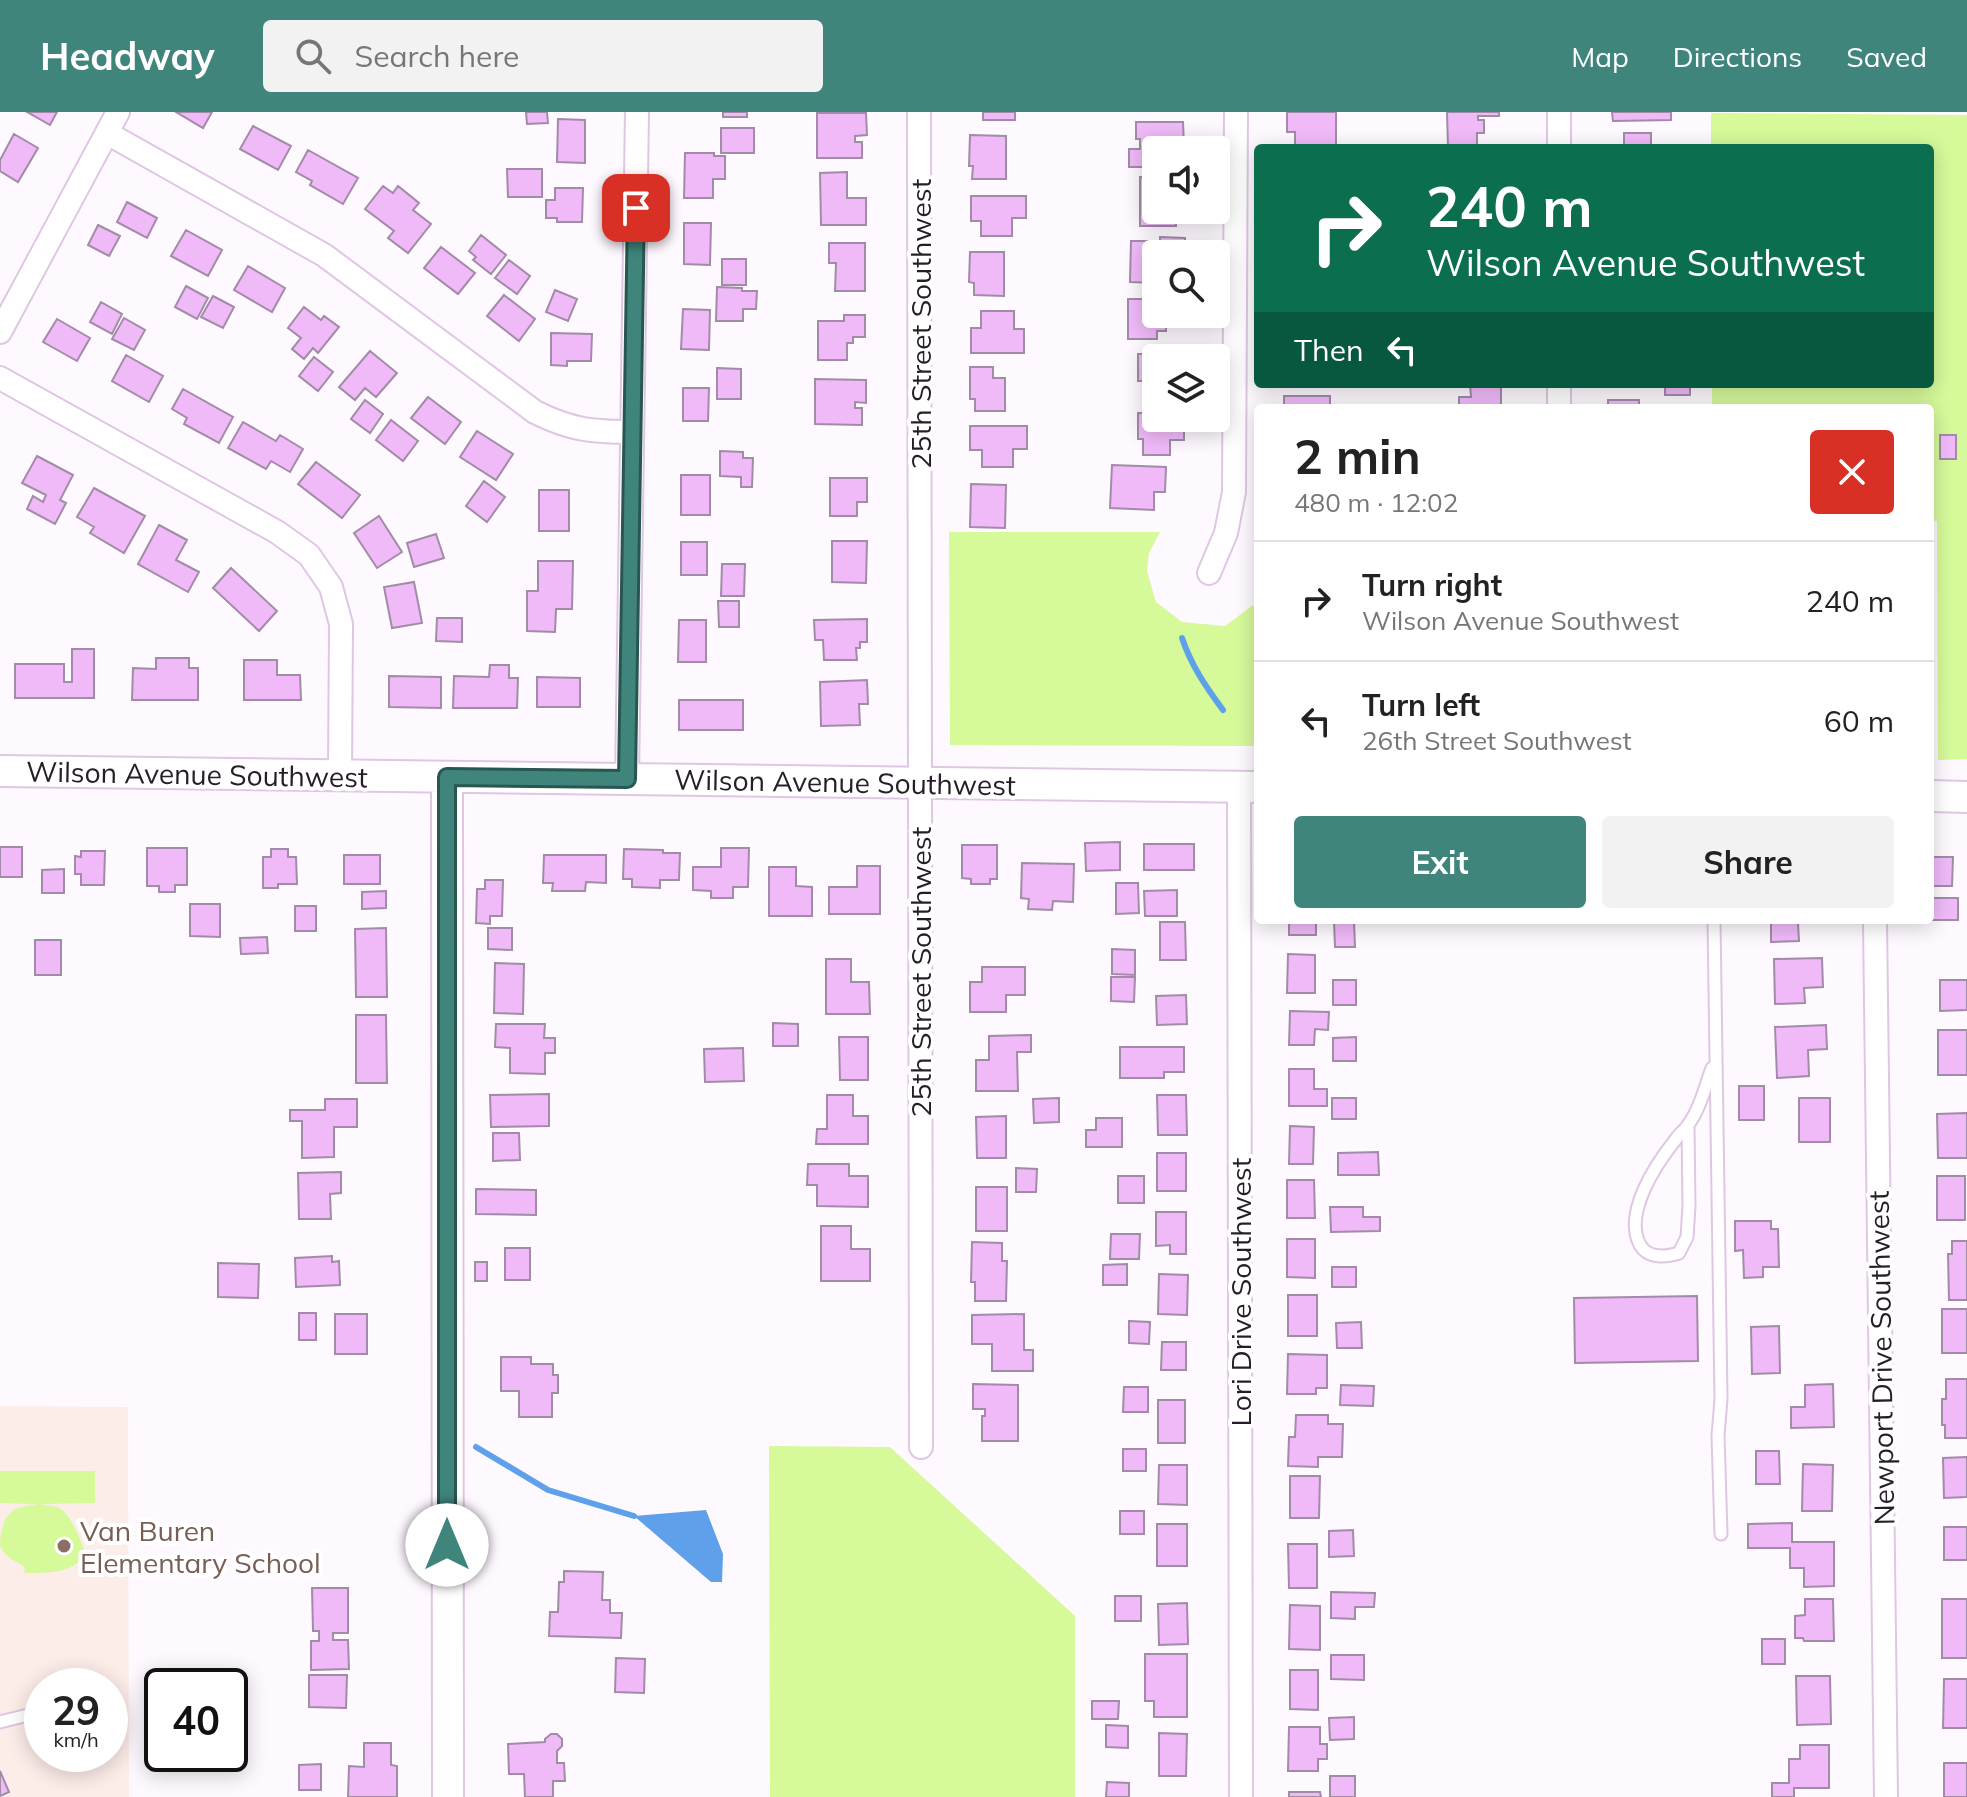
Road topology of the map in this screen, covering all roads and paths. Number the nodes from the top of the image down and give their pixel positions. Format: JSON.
{"nodes":[{"id":1,"x":118,"y":112,"type":"edge"},
{"id":2,"x":637,"y":112,"type":"edge"},
{"id":3,"x":919,"y":112,"type":"edge"},
{"id":4,"x":1236,"y":112,"type":"edge"},
{"id":5,"x":1559,"y":112,"type":"edge"},
{"id":6,"x":107,"y":133,"type":"junction"},
{"id":7,"x":1559,"y":144,"type":"edge"},
{"id":8,"x":0,"y":332,"type":"edge"},
{"id":9,"x":0,"y":378,"type":"edge"},
{"id":10,"x":632,"y":432,"type":"junction"},
{"id":11,"x":1209,"y":573,"type":"dead end"},
{"id":12,"x":0,"y":771,"type":"edge"},
{"id":13,"x":340,"y":775,"type":"junction"},
{"id":14,"x":447,"y":777,"type":"junction"},
{"id":15,"x":627,"y":779,"type":"junction"},
{"id":16,"x":920,"y":783,"type":"junction"},
{"id":17,"x":1248,"y":787,"type":"edge"},
{"id":18,"x":1934,"y":796,"type":"edge"},
{"id":19,"x":1967,"y":797,"type":"edge"},
{"id":20,"x":1714,"y":924,"type":"edge"},
{"id":21,"x":1875,"y":924,"type":"edge"},
{"id":22,"x":1715,"y":1060,"type":"junction"},
{"id":23,"x":1688,"y":1126,"type":"junction"},
{"id":24,"x":921,"y":1447,"type":"dead end"},
{"id":25,"x":1721,"y":1534,"type":"dead end"},
{"id":26,"x":24,"y":1716,"type":"edge"},
{"id":27,"x":0,"y":1722,"type":"edge"},
{"id":28,"x":448,"y":1797,"type":"edge"},
{"id":29,"x":1241,"y":1797,"type":"edge"},
{"id":30,"x":1886,"y":1797,"type":"edge"}],
"edges":[{"from":1,"to":6,"type":"street"},
{"from":2,"to":10,"type":"street"},
{"from":3,"to":16,"type":"street","name":"25th Street Southwest"},
{"from":4,"to":11,"type":"street"},
{"from":5,"to":7,"type":"street"},
{"from":6,"to":8,"type":"street"},
{"from":6,"to":10,"type":"street"},
{"from":9,"to":13,"type":"street"},
{"from":10,"to":15,"type":"street"},
{"from":12,"to":13,"type":"main road","name":"Wilson Avenue Southwest"},
{"from":13,"to":14,"type":"main road","name":"Wilson Avenue Southwest"},
{"from":14,"to":15,"type":"main road","name":"Wilson Avenue Southwest"},
{"from":14,"to":28,"type":"main road"},
{"from":15,"to":16,"type":"main road","name":"Wilson Avenue Southwest"},
{"from":16,"to":17,"type":"main road","name":"Wilson Avenue Southwest"},
{"from":16,"to":24,"type":"street","name":"25th Street Southwest"},
{"from":17,"to":29,"type":"street","name":"Lori Drive Southwest"},
{"from":18,"to":19,"type":"main road"},
{"from":20,"to":22,"type":"lane"},
{"from":21,"to":30,"type":"street","name":"Newport Drive Southwest"},
{"from":22,"to":23,"type":"lane"},
{"from":22,"to":25,"type":"lane"},
{"from":23,"to":23,"type":"lane"},
{"from":26,"to":27,"type":"lane"}]}
